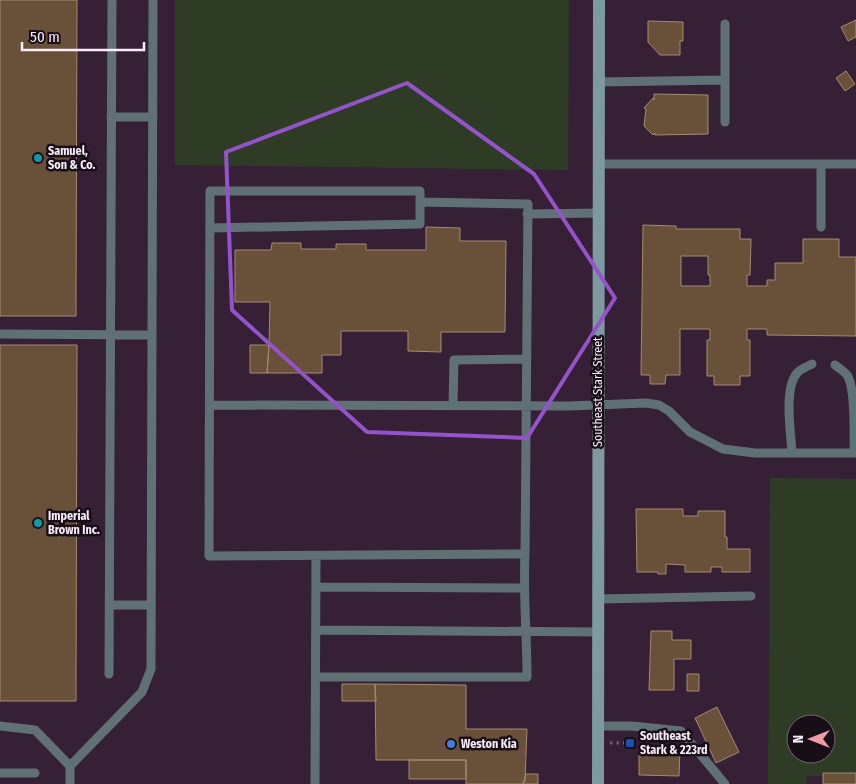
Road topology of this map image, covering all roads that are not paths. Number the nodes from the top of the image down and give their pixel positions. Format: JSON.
{"nodes":[{"id":1,"x":112,"y":0,"type":"edge"},
{"id":2,"x":153,"y":0,"type":"edge"},
{"id":3,"x":599,"y":0,"type":"edge"},
{"id":4,"x":725,"y":24,"type":"dead end"},
{"id":5,"x":725,"y":80,"type":"junction"},
{"id":6,"x":599,"y":82,"type":"junction"},
{"id":7,"x":111,"y":117,"type":"junction"},
{"id":8,"x":153,"y":117,"type":"junction"},
{"id":9,"x":725,"y":122,"type":"dead end"},
{"id":10,"x":598,"y":164,"type":"junction"},
{"id":11,"x":821,"y":164,"type":"junction"},
{"id":12,"x":856,"y":164,"type":"edge"},
{"id":13,"x":420,"y":202,"type":"junction"},
{"id":14,"x":598,"y":213,"type":"junction"},
{"id":15,"x":527,"y":214,"type":"junction"},
{"id":16,"x":821,"y":227,"type":"dead end"},
{"id":17,"x":210,"y":228,"type":"junction"},
{"id":18,"x":0,"y":334,"type":"edge"},
{"id":19,"x":111,"y":335,"type":"junction"},
{"id":20,"x":152,"y":335,"type":"junction"},
{"id":21,"x":526,"y":359,"type":"junction"},
{"id":22,"x":812,"y":364,"type":"dead end"},
{"id":23,"x":835,"y":365,"type":"dead end"},
{"id":24,"x":598,"y":404,"type":"junction"},
{"id":25,"x":210,"y":405,"type":"junction"},
{"id":26,"x":453,"y":405,"type":"junction"},
{"id":27,"x":526,"y":405,"type":"junction"},
{"id":28,"x":792,"y":453,"type":"junction"},
{"id":29,"x":855,"y":453,"type":"edge"},
{"id":30,"x":525,"y":554,"type":"junction"},
{"id":31,"x":316,"y":556,"type":"junction"},
{"id":32,"x":316,"y":587,"type":"junction"},
{"id":33,"x":524,"y":588,"type":"junction"},
{"id":34,"x":751,"y":596,"type":"dead end"},
{"id":35,"x":598,"y":599,"type":"junction"},
{"id":36,"x":110,"y":604,"type":"junction"},
{"id":37,"x":151,"y":604,"type":"junction"},
{"id":38,"x":316,"y":630,"type":"junction"},
{"id":39,"x":527,"y":631,"type":"junction"},
{"id":40,"x":598,"y":632,"type":"junction"},
{"id":41,"x":109,"y":674,"type":"dead end"},
{"id":42,"x":316,"y":677,"type":"junction"},
{"id":43,"x":0,"y":726,"type":"edge"},
{"id":44,"x":598,"y":726,"type":"junction"},
{"id":45,"x":70,"y":766,"type":"junction"},
{"id":46,"x":0,"y":774,"type":"edge"},
{"id":47,"x":35,"y":774,"type":"dead end"},
{"id":48,"x":70,"y":784,"type":"edge"},
{"id":49,"x":315,"y":784,"type":"edge"},
{"id":50,"x":598,"y":784,"type":"edge"},
{"id":51,"x":725,"y":784,"type":"edge"}],
"edges":[{"from":1,"to":7,"type":"lane"},
{"from":2,"to":8,"type":"lane"},
{"from":3,"to":6,"type":"main road","name":"Southeast Stark Street"},
{"from":4,"to":5,"type":"lane"},
{"from":5,"to":6,"type":"lane"},
{"from":5,"to":9,"type":"lane"},
{"from":6,"to":10,"type":"main road","name":"Southeast Stark Street"},
{"from":7,"to":8,"type":"lane"},
{"from":7,"to":19,"type":"lane"},
{"from":8,"to":20,"type":"lane"},
{"from":10,"to":11,"type":"lane"},
{"from":10,"to":14,"type":"main road","name":"Southeast Stark Street"},
{"from":11,"to":12,"type":"lane"},
{"from":11,"to":16,"type":"lane"},
{"from":13,"to":15,"type":"lane"},
{"from":13,"to":17,"type":"lane"},
{"from":13,"to":17,"type":"lane"},
{"from":14,"to":15,"type":"lane"},
{"from":14,"to":24,"type":"main road","name":"Southeast Stark Street"},
{"from":15,"to":21,"type":"lane"},
{"from":17,"to":25,"type":"lane"},
{"from":18,"to":19,"type":"lane"},
{"from":19,"to":20,"type":"lane"},
{"from":19,"to":36,"type":"lane"},
{"from":20,"to":37,"type":"lane"},
{"from":21,"to":26,"type":"lane"},
{"from":21,"to":27,"type":"lane"},
{"from":22,"to":28,"type":"lane"},
{"from":23,"to":29,"type":"lane"},
{"from":24,"to":27,"type":"lane"},
{"from":24,"to":28,"type":"lane"},
{"from":24,"to":35,"type":"main road","name":"Southeast Stark Street"},
{"from":25,"to":26,"type":"lane"},
{"from":25,"to":31,"type":"lane"},
{"from":26,"to":27,"type":"lane"},
{"from":27,"to":30,"type":"lane"},
{"from":28,"to":29,"type":"lane"},
{"from":30,"to":31,"type":"lane"},
{"from":30,"to":33,"type":"lane"},
{"from":31,"to":32,"type":"lane"},
{"from":32,"to":33,"type":"lane"},
{"from":32,"to":38,"type":"lane"},
{"from":33,"to":39,"type":"lane"},
{"from":34,"to":35,"type":"lane"},
{"from":35,"to":40,"type":"main road","name":"Southeast Stark Street"},
{"from":36,"to":37,"type":"lane"},
{"from":36,"to":41,"type":"lane"},
{"from":37,"to":45,"type":"lane"},
{"from":38,"to":39,"type":"lane"},
{"from":38,"to":42,"type":"lane"},
{"from":39,"to":40,"type":"lane"},
{"from":39,"to":42,"type":"lane"},
{"from":40,"to":44,"type":"main road","name":"Southeast Stark Street"},
{"from":42,"to":49,"type":"lane"},
{"from":43,"to":45,"type":"lane"},
{"from":44,"to":50,"type":"main road","name":"Southeast Stark Street"},
{"from":44,"to":51,"type":"lane"},
{"from":45,"to":48,"type":"lane"},
{"from":46,"to":47,"type":"lane"}]}
